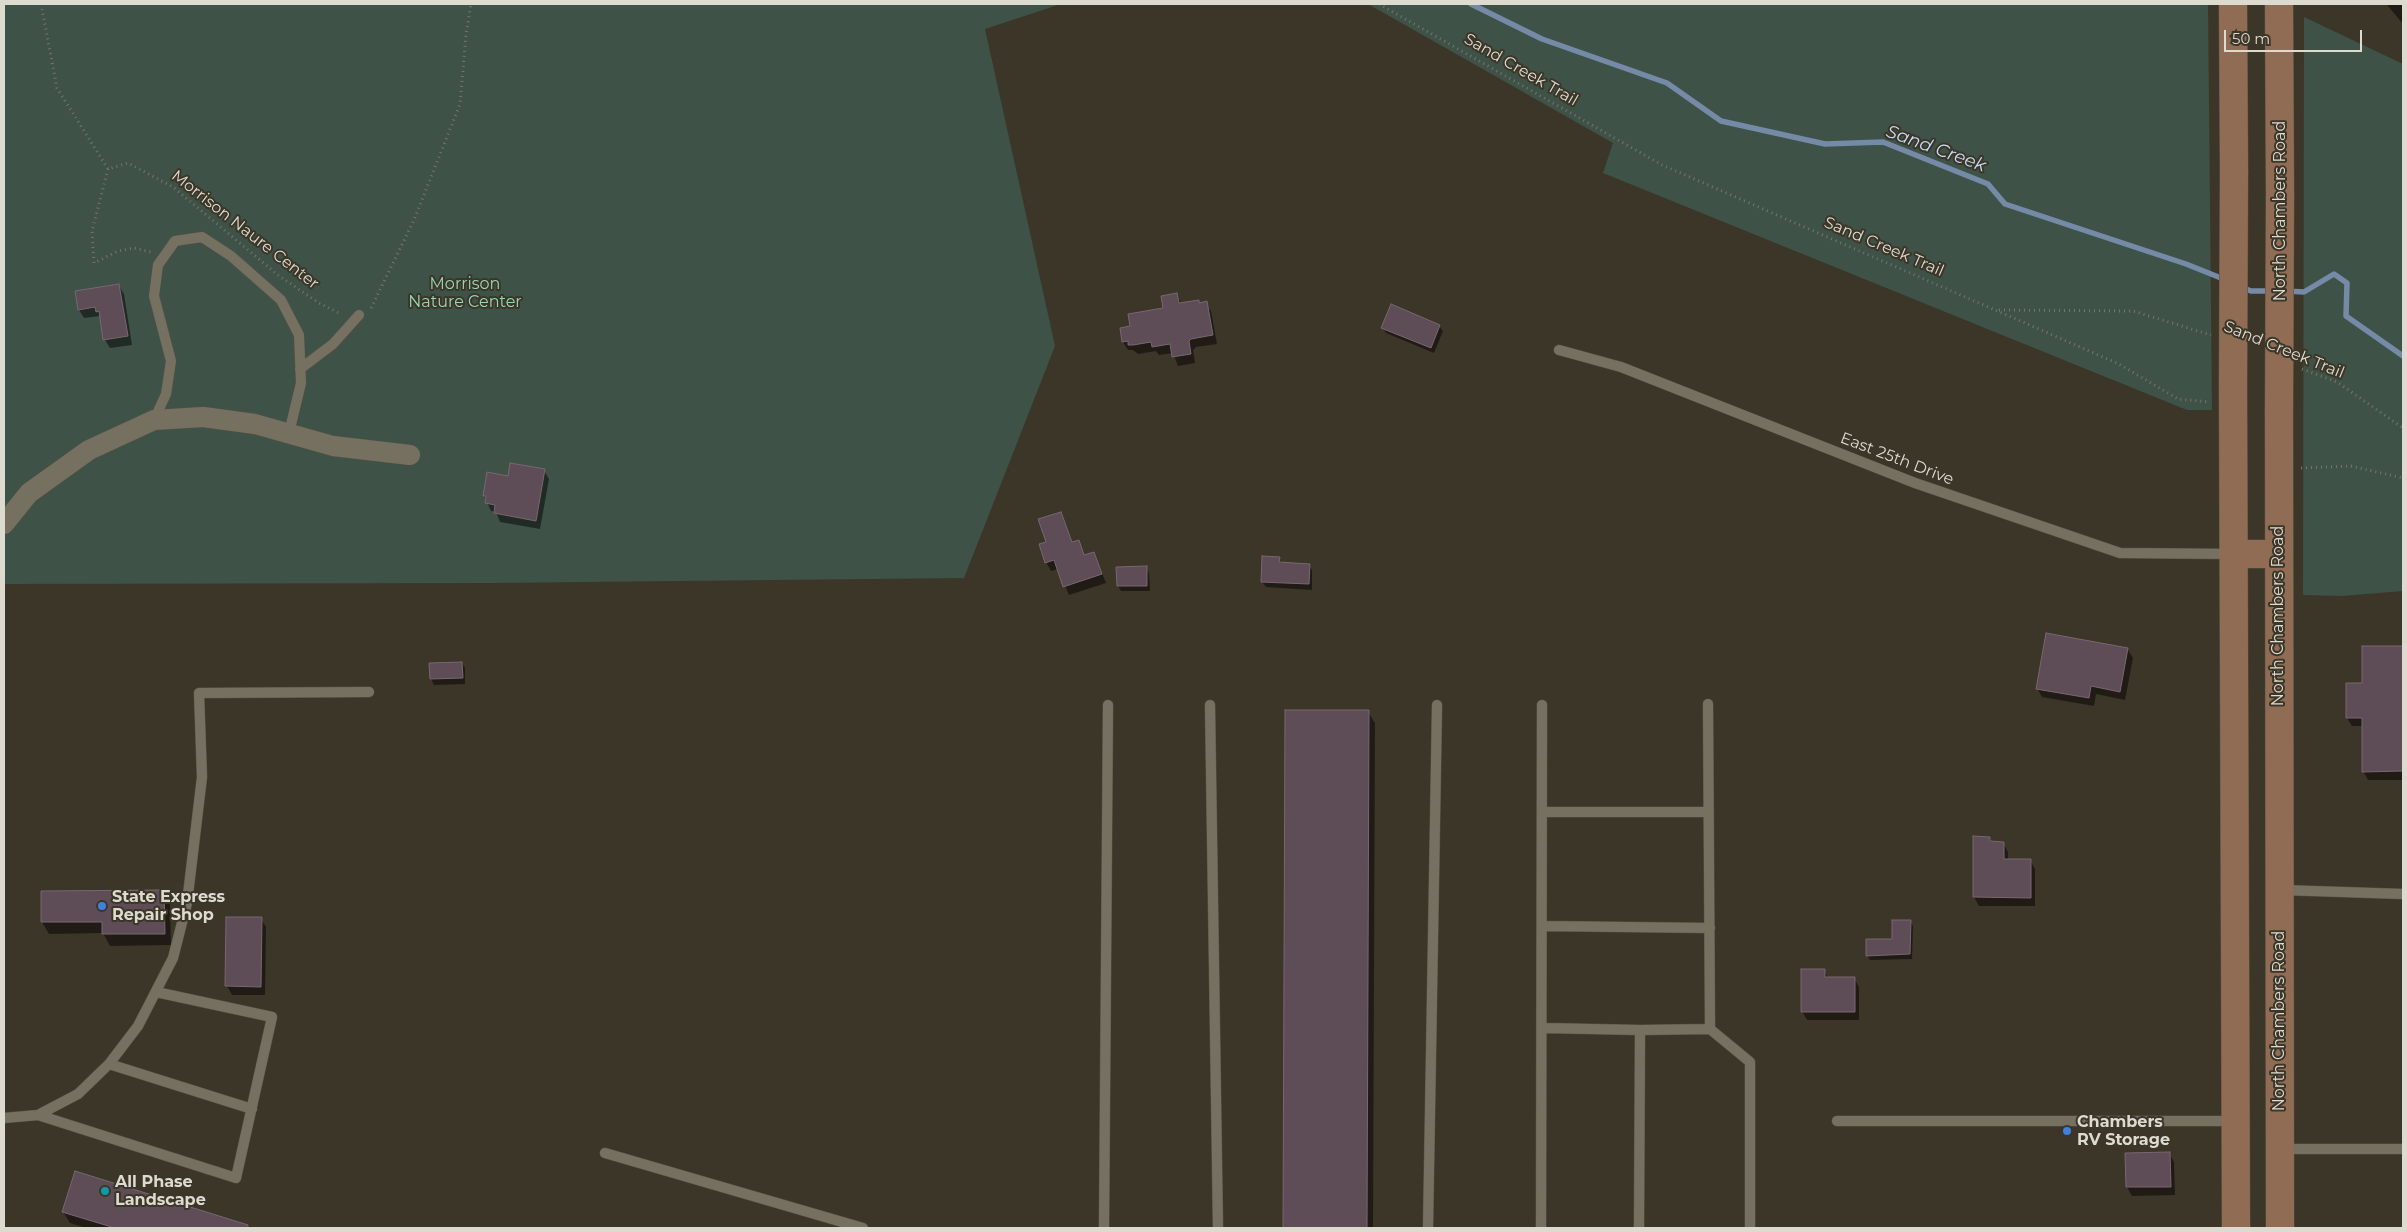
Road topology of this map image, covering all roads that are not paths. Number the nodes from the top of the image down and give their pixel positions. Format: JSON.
{"nodes":[{"id":1,"x":2233,"y":4,"type":"edge"},
{"id":2,"x":2279,"y":4,"type":"edge"},
{"id":3,"x":359,"y":315,"type":"road end"},
{"id":4,"x":1559,"y":350,"type":"dead end"},
{"id":5,"x":300,"y":369,"type":"junction"},
{"id":6,"x":154,"y":420,"type":"junction"},
{"id":7,"x":289,"y":433,"type":"junction"},
{"id":8,"x":410,"y":456,"type":"dead end"},
{"id":9,"x":4,"y":524,"type":"edge"},
{"id":10,"x":2233,"y":554,"type":"junction"},
{"id":11,"x":2278,"y":554,"type":"junction"},
{"id":12,"x":369,"y":692,"type":"dead end"},
{"id":13,"x":1708,"y":704,"type":"dead end"},
{"id":14,"x":1108,"y":705,"type":"dead end"},
{"id":15,"x":1210,"y":705,"type":"dead end"},
{"id":16,"x":1437,"y":705,"type":"dead end"},
{"id":17,"x":1542,"y":705,"type":"dead end"},
{"id":18,"x":1542,"y":812,"type":"junction"},
{"id":19,"x":1708,"y":812,"type":"junction"},
{"id":20,"x":2279,"y":890,"type":"junction"},
{"id":21,"x":2403,"y":894,"type":"edge"},
{"id":22,"x":1542,"y":926,"type":"junction"},
{"id":23,"x":1710,"y":928,"type":"junction"},
{"id":24,"x":156,"y":992,"type":"junction"},
{"id":25,"x":1542,"y":1028,"type":"junction"},
{"id":26,"x":1710,"y":1029,"type":"junction"},
{"id":27,"x":1640,"y":1030,"type":"junction"},
{"id":28,"x":109,"y":1064,"type":"junction"},
{"id":29,"x":252,"y":1109,"type":"junction"},
{"id":30,"x":38,"y":1115,"type":"junction"},
{"id":31,"x":4,"y":1118,"type":"edge"},
{"id":32,"x":2234,"y":1120,"type":"junction"},
{"id":33,"x":1837,"y":1121,"type":"dead end"},
{"id":34,"x":2279,"y":1149,"type":"junction"},
{"id":35,"x":2403,"y":1150,"type":"edge"},
{"id":36,"x":605,"y":1153,"type":"dead end"},
{"id":37,"x":863,"y":1228,"type":"edge"},
{"id":38,"x":1104,"y":1228,"type":"edge"},
{"id":39,"x":1218,"y":1228,"type":"edge"},
{"id":40,"x":1428,"y":1228,"type":"edge"},
{"id":41,"x":1541,"y":1228,"type":"edge"},
{"id":42,"x":1639,"y":1228,"type":"edge"},
{"id":43,"x":1750,"y":1228,"type":"edge"},
{"id":44,"x":2236,"y":1228,"type":"edge"},
{"id":45,"x":2280,"y":1228,"type":"edge"}],
"edges":[{"from":1,"to":10,"type":"main road","bridge":true},
{"from":2,"to":11,"type":"main road","name":"North Chambers Road","bridge":true},
{"from":3,"to":5,"type":"lane"},
{"from":4,"to":10,"type":"lane","name":"East 25th Drive"},
{"from":5,"to":6,"type":"lane"},
{"from":5,"to":7,"type":"lane"},
{"from":6,"to":7,"type":"street"},
{"from":6,"to":9,"type":"street"},
{"from":7,"to":8,"type":"street"},
{"from":10,"to":11,"type":"main road"},
{"from":10,"to":32,"type":"main road"},
{"from":11,"to":20,"type":"main road","name":"North Chambers Road"},
{"from":12,"to":24,"type":"lane"},
{"from":13,"to":19,"type":"lane"},
{"from":14,"to":38,"type":"lane"},
{"from":15,"to":39,"type":"lane"},
{"from":16,"to":40,"type":"lane"},
{"from":17,"to":18,"type":"lane"},
{"from":18,"to":19,"type":"lane"},
{"from":18,"to":22,"type":"lane"},
{"from":19,"to":23,"type":"lane"},
{"from":20,"to":21,"type":"lane"},
{"from":20,"to":34,"type":"main road","name":"North Chambers Road"},
{"from":22,"to":23,"type":"lane"},
{"from":22,"to":25,"type":"lane"},
{"from":23,"to":26,"type":"lane"},
{"from":24,"to":28,"type":"lane"},
{"from":24,"to":29,"type":"lane"},
{"from":25,"to":27,"type":"lane"},
{"from":25,"to":41,"type":"lane"},
{"from":26,"to":27,"type":"lane"},
{"from":26,"to":43,"type":"lane"},
{"from":27,"to":42,"type":"lane"},
{"from":28,"to":29,"type":"lane"},
{"from":28,"to":30,"type":"lane"},
{"from":29,"to":30,"type":"lane"},
{"from":30,"to":31,"type":"lane"},
{"from":32,"to":33,"type":"lane"},
{"from":32,"to":44,"type":"main road"},
{"from":34,"to":35,"type":"lane"},
{"from":34,"to":45,"type":"main road","name":"North Chambers Road"},
{"from":36,"to":37,"type":"lane"}]}
